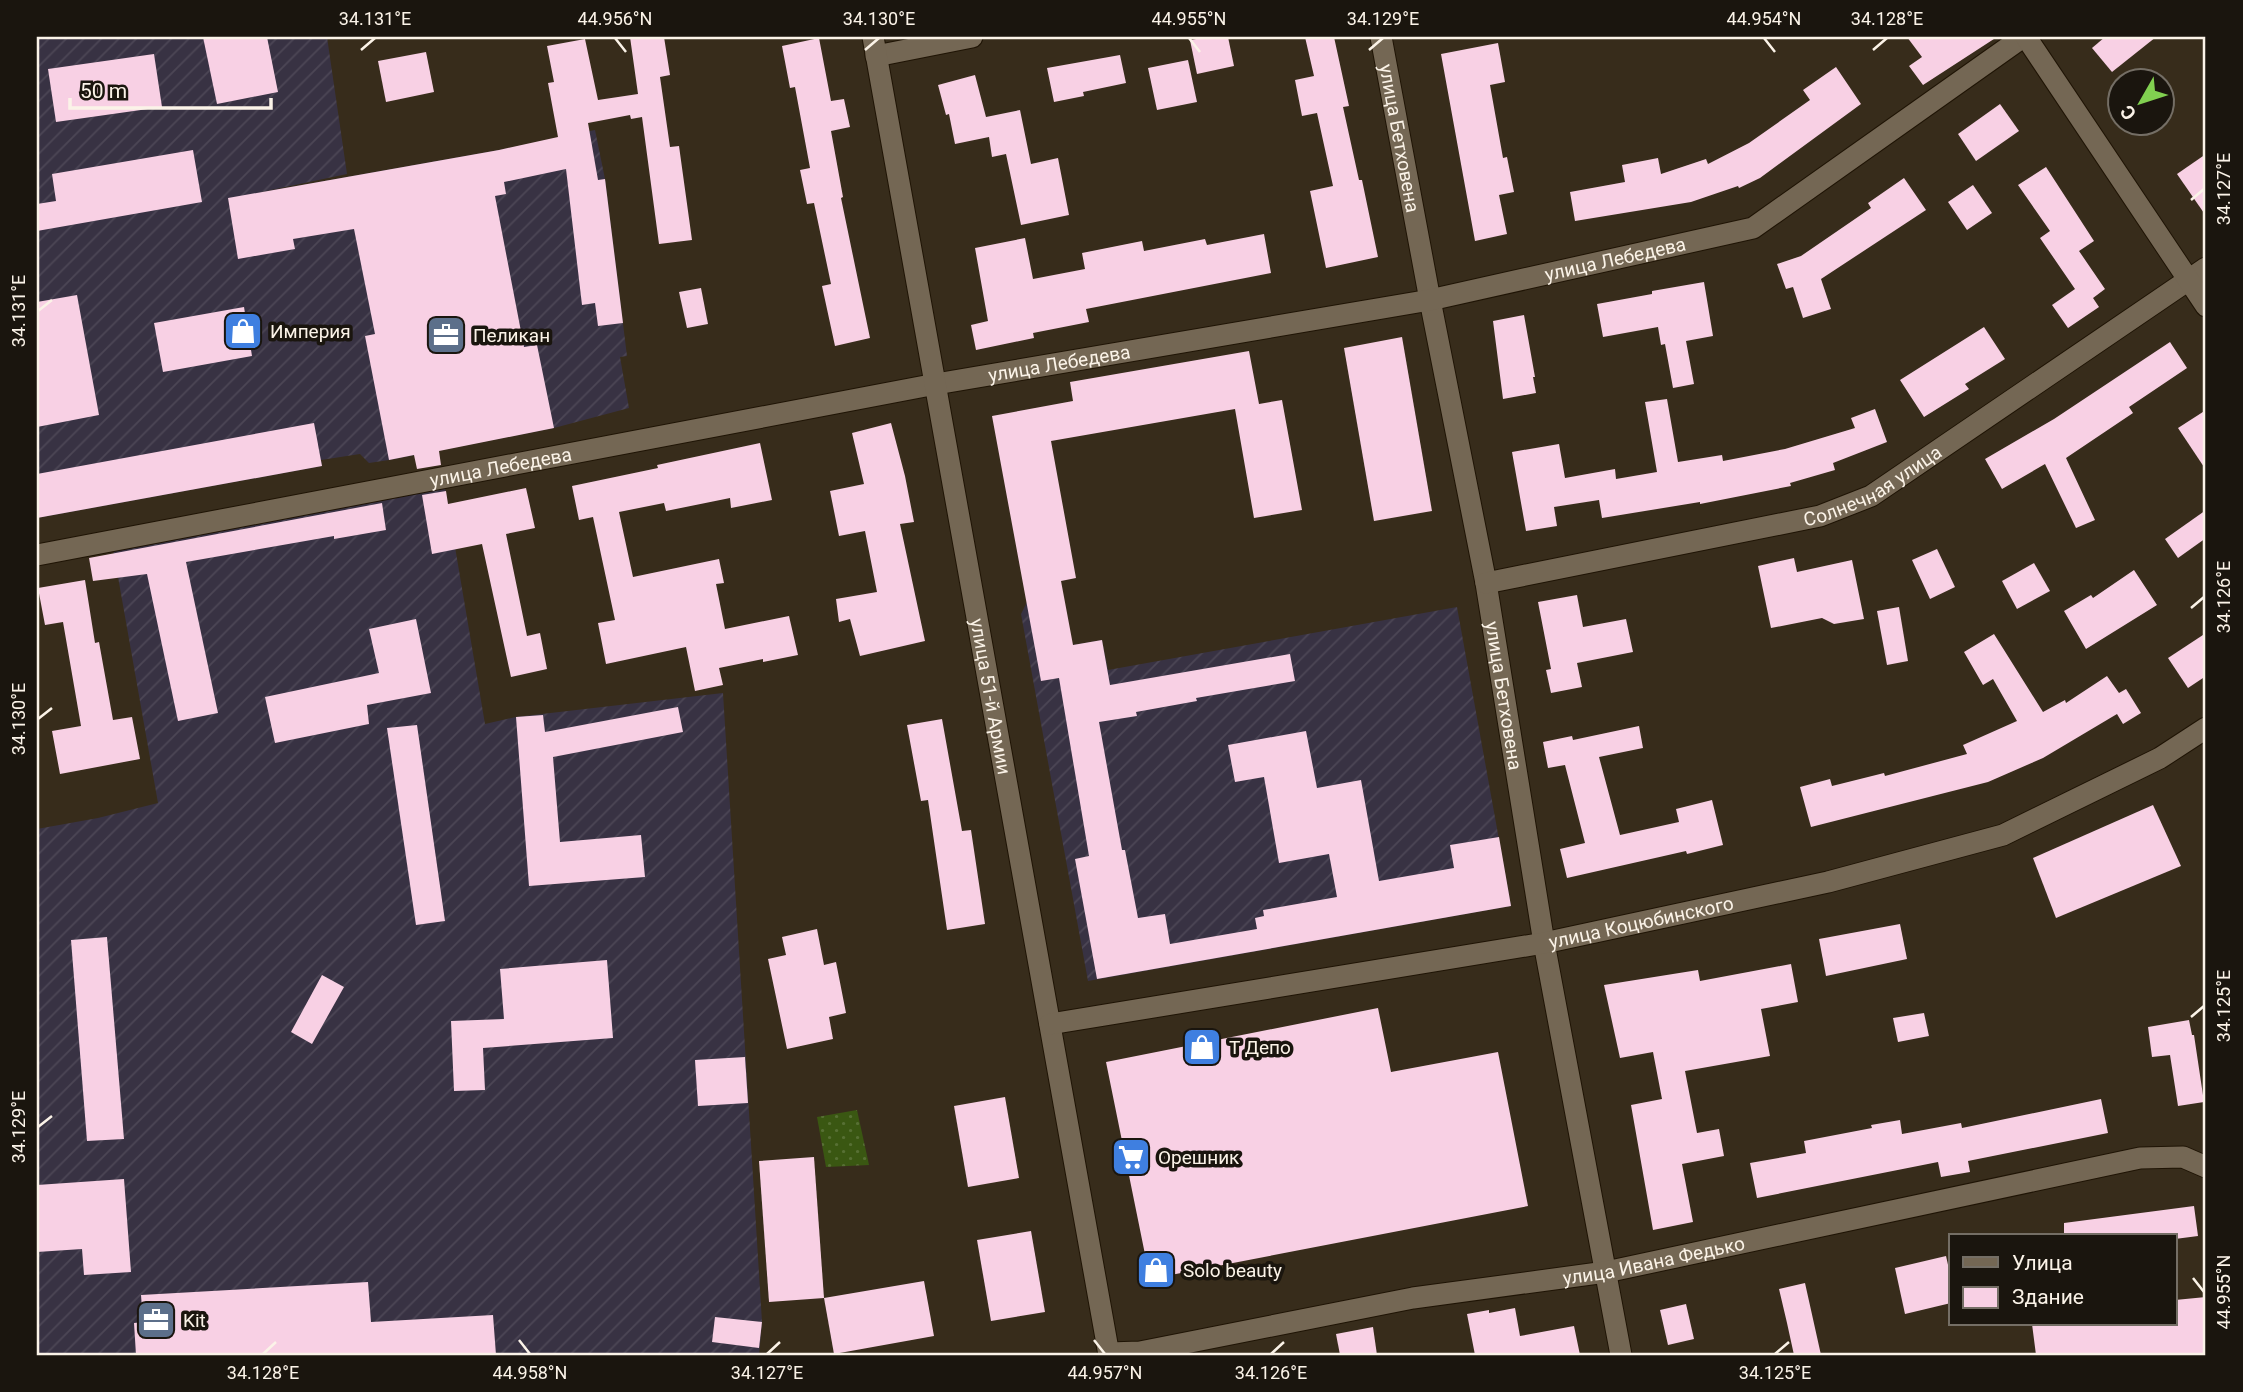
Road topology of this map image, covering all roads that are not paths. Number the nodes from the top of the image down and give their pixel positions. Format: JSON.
{"nodes":[{"id":1,"x":972,"y":37,"type":"edge"},
{"id":2,"x":1381,"y":37,"type":"edge"},
{"id":3,"x":2025,"y":37,"type":"edge"},
{"id":4,"x":875,"y":46,"type":"edge"},
{"id":5,"x":2206,"y":268,"type":"edge"},
{"id":6,"x":2189,"y":281,"type":"junction"},
{"id":7,"x":1430,"y":300,"type":"junction"},
{"id":8,"x":2206,"y":306,"type":"edge"},
{"id":9,"x":936,"y":384,"type":"junction"},
{"id":10,"x":37,"y":555,"type":"edge"},
{"id":11,"x":1486,"y":583,"type":"junction"},
{"id":12,"x":2206,"y":728,"type":"edge"},
{"id":13,"x":1544,"y":943,"type":"junction"},
{"id":14,"x":1050,"y":1024,"type":"junction"},
{"id":15,"x":2206,"y":1167,"type":"edge"},
{"id":16,"x":1606,"y":1272,"type":"junction"},
{"id":17,"x":1105,"y":1355,"type":"edge"},
{"id":18,"x":1621,"y":1355,"type":"edge"}],
"edges":[{"from":1,"to":4,"type":"street"},
{"from":2,"to":7,"type":"street","name":"улица Бетховена"},
{"from":3,"to":6,"type":"street"},
{"from":3,"to":7,"type":"street","name":"улица Лебедева"},
{"from":4,"to":9,"type":"street","name":"улица 51-й Армии"},
{"from":5,"to":6,"type":"street","name":"Солнечная улица"},
{"from":6,"to":8,"type":"street"},
{"from":6,"to":11,"type":"street","name":"Солнечная улица"},
{"from":7,"to":9,"type":"street","name":"улица Лебедева"},
{"from":7,"to":11,"type":"street","name":"улица Бетховена"},
{"from":9,"to":10,"type":"street","name":"улица Лебедева"},
{"from":9,"to":14,"type":"street","name":"улица 51-й Армии"},
{"from":11,"to":13,"type":"street","name":"улица Бетховена"},
{"from":12,"to":13,"type":"street","name":"улица Коцюбинского"},
{"from":13,"to":14,"type":"street","name":"улица Коцюбинского"},
{"from":13,"to":16,"type":"street","name":"улица Бетховена"},
{"from":14,"to":17,"type":"street","name":"улица 51-й Армии"},
{"from":15,"to":16,"type":"street","name":"улица Ивана Федько"},
{"from":16,"to":17,"type":"street","name":"улица Ивана Федько"},
{"from":16,"to":18,"type":"street","name":"улица Бетховена"}]}
